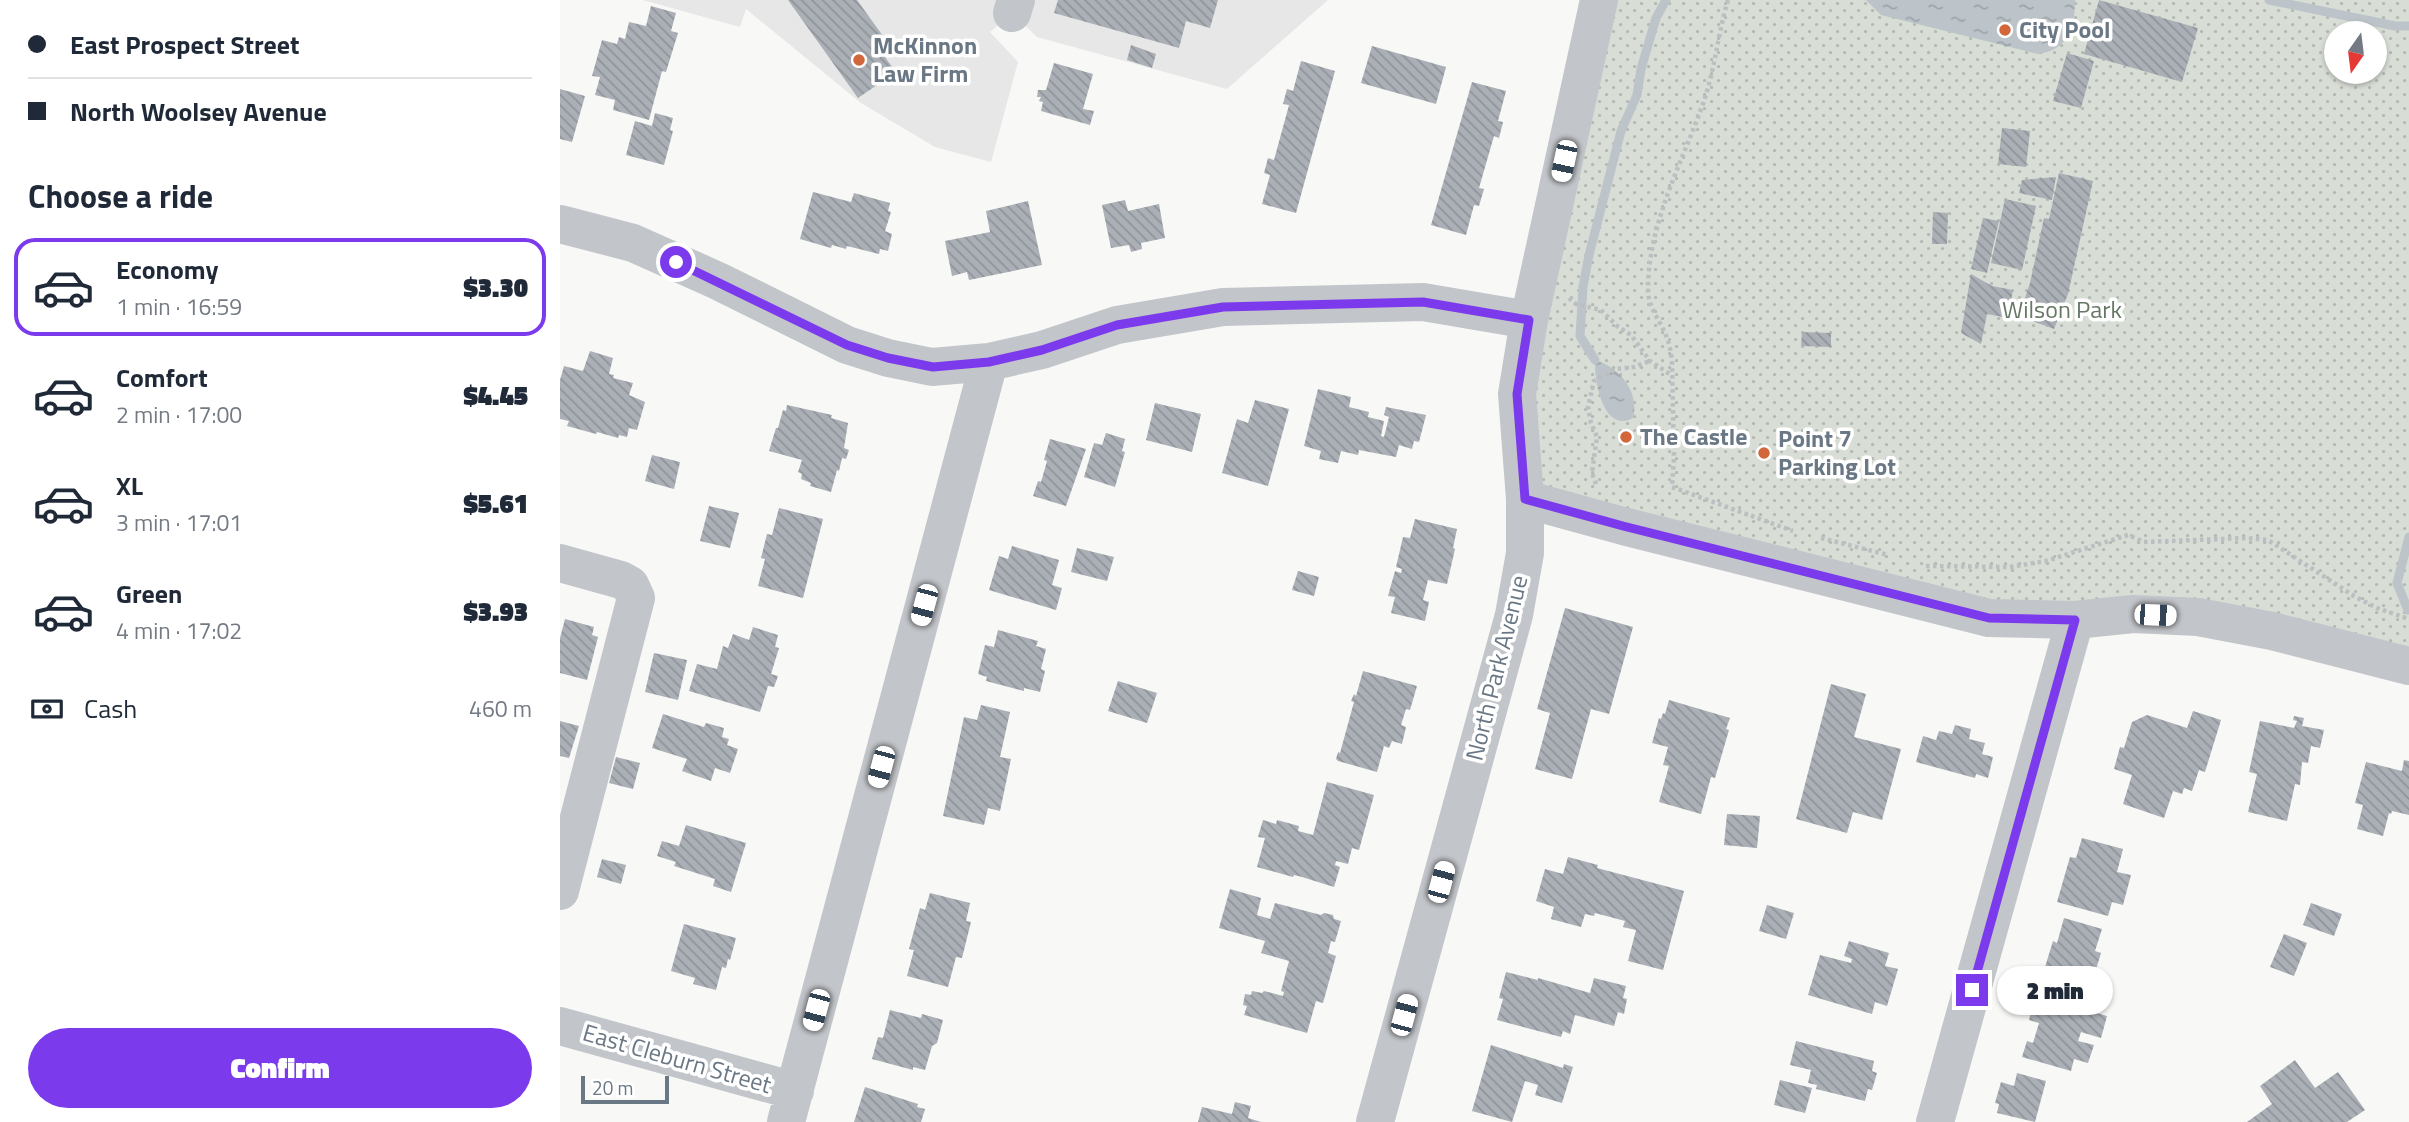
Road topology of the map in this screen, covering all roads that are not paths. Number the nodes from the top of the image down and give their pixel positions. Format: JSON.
{"nodes":[{"id":1,"x":1599,"y":0,"type":"edge"},
{"id":2,"x":560,"y":225,"type":"edge"},
{"id":3,"x":1529,"y":320,"type":"junction"},
{"id":4,"x":989,"y":362,"type":"junction"},
{"id":5,"x":1525,"y":499,"type":"junction"},
{"id":6,"x":560,"y":563,"type":"edge"},
{"id":7,"x":2075,"y":620,"type":"junction"},
{"id":8,"x":2409,"y":666,"type":"edge"},
{"id":9,"x":560,"y":891,"type":"edge"},
{"id":10,"x":560,"y":1026,"type":"edge"},
{"id":11,"x":790,"y":1107,"type":"edge"},
{"id":12,"x":1375,"y":1122,"type":"edge"},
{"id":13,"x":1935,"y":1122,"type":"edge"}],
"edges":[{"from":1,"to":3,"type":"street","name":"North Park Avenue"},
{"from":2,"to":4,"type":"street"},
{"from":3,"to":4,"type":"street"},
{"from":3,"to":5,"type":"street","name":"North Park Avenue"},
{"from":4,"to":11,"type":"street"},
{"from":5,"to":7,"type":"street"},
{"from":5,"to":12,"type":"street","name":"North Park Avenue"},
{"from":6,"to":9,"type":"street"},
{"from":7,"to":8,"type":"street"},
{"from":7,"to":13,"type":"street"},
{"from":10,"to":11,"type":"street","name":"East Cleburn Street"}]}
